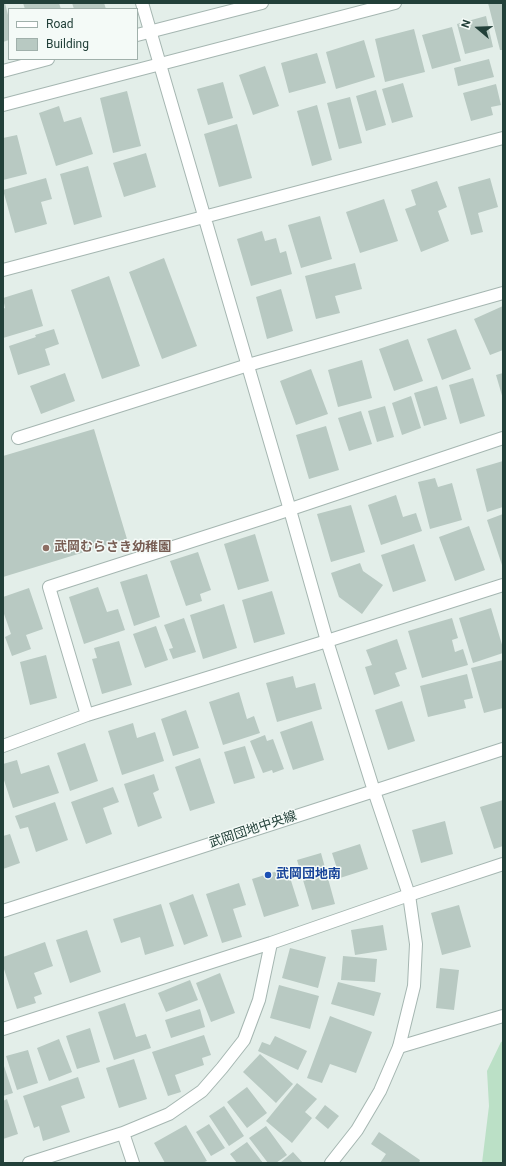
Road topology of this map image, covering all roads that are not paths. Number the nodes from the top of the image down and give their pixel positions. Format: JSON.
{"nodes":[{"id":1,"x":142,"y":3,"type":"edge"},
{"id":2,"x":262,"y":3,"type":"edge"},
{"id":3,"x":395,"y":3,"type":"edge"},
{"id":4,"x":150,"y":32,"type":"junction"},
{"id":5,"x":138,"y":36,"type":"edge"},
{"id":6,"x":44,"y":60,"type":"edge"},
{"id":7,"x":160,"y":65,"type":"junction"},
{"id":8,"x":3,"y":71,"type":"edge"},
{"id":9,"x":3,"y":105,"type":"edge"},
{"id":10,"x":503,"y":138,"type":"edge"},
{"id":11,"x":205,"y":217,"type":"junction"},
{"id":12,"x":3,"y":270,"type":"edge"},
{"id":13,"x":503,"y":293,"type":"edge"},
{"id":14,"x":248,"y":365,"type":"junction"},
{"id":15,"x":18,"y":438,"type":"dead end"},
{"id":16,"x":503,"y":438,"type":"edge"},
{"id":17,"x":290,"y":510,"type":"junction"},
{"id":18,"x":503,"y":585,"type":"edge"},
{"id":19,"x":327,"y":641,"type":"junction"},
{"id":20,"x":87,"y":715,"type":"junction"},
{"id":21,"x":3,"y":746,"type":"edge"},
{"id":22,"x":503,"y":749,"type":"edge"},
{"id":23,"x":374,"y":791,"type":"junction"},
{"id":24,"x":503,"y":864,"type":"edge"},
{"id":25,"x":409,"y":894,"type":"junction"},
{"id":26,"x":3,"y":911,"type":"edge"},
{"id":27,"x":271,"y":943,"type":"junction"},
{"id":28,"x":503,"y":1016,"type":"edge"},
{"id":29,"x":3,"y":1029,"type":"edge"},
{"id":30,"x":399,"y":1047,"type":"junction"},
{"id":31,"x":123,"y":1133,"type":"junction"},
{"id":32,"x":29,"y":1163,"type":"edge"},
{"id":33,"x":133,"y":1163,"type":"edge"},
{"id":34,"x":331,"y":1163,"type":"edge"}],
"edges":[{"from":1,"to":4,"type":"street"},
{"from":2,"to":4,"type":"street"},
{"from":3,"to":7,"type":"street"},
{"from":4,"to":5,"type":"street"},
{"from":4,"to":7,"type":"street"},
{"from":6,"to":8,"type":"street"},
{"from":7,"to":9,"type":"street"},
{"from":7,"to":11,"type":"street"},
{"from":10,"to":11,"type":"street"},
{"from":11,"to":12,"type":"street"},
{"from":11,"to":14,"type":"street"},
{"from":13,"to":14,"type":"street"},
{"from":14,"to":15,"type":"street"},
{"from":14,"to":17,"type":"street"},
{"from":16,"to":17,"type":"street"},
{"from":17,"to":19,"type":"street"},
{"from":17,"to":20,"type":"street"},
{"from":18,"to":19,"type":"street"},
{"from":19,"to":20,"type":"street"},
{"from":19,"to":23,"type":"street"},
{"from":20,"to":21,"type":"street"},
{"from":22,"to":23,"type":"street","name":"武岡団地中央線"},
{"from":23,"to":25,"type":"street"},
{"from":23,"to":26,"type":"street","name":"武岡団地中央線"},
{"from":24,"to":25,"type":"street"},
{"from":25,"to":27,"type":"street"},
{"from":25,"to":30,"type":"street"},
{"from":27,"to":29,"type":"street"},
{"from":27,"to":31,"type":"street"},
{"from":28,"to":30,"type":"street"},
{"from":30,"to":34,"type":"street"},
{"from":31,"to":32,"type":"street"},
{"from":31,"to":33,"type":"street"}]}
